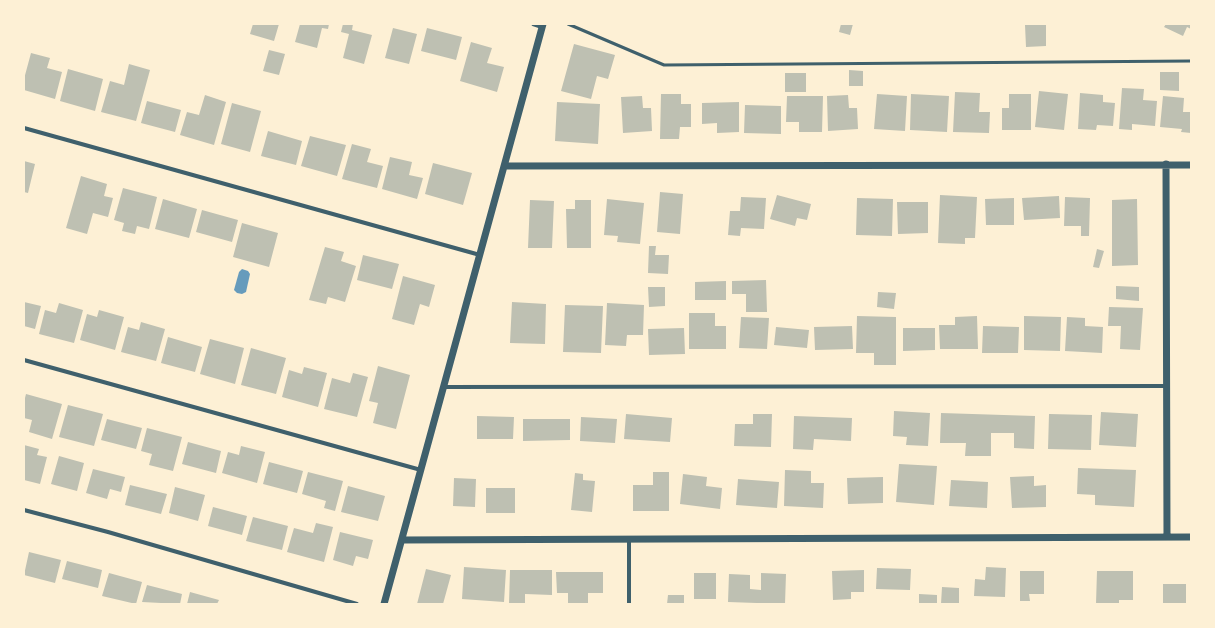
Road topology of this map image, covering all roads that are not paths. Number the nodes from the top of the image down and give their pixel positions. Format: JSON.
{"nodes":[{"id":1,"x":532,"y":24,"type":"edge"},
{"id":2,"x":568,"y":24,"type":"edge"},
{"id":3,"x":542,"y":25,"type":"edge"},
{"id":4,"x":1191,"y":61,"type":"edge"},
{"id":5,"x":24,"y":128,"type":"edge"},
{"id":6,"x":1166,"y":164,"type":"junction"},
{"id":7,"x":1191,"y":165,"type":"edge"},
{"id":8,"x":505,"y":166,"type":"junction"},
{"id":9,"x":480,"y":255,"type":"junction"},
{"id":10,"x":24,"y":360,"type":"edge"},
{"id":11,"x":1166,"y":386,"type":"junction"},
{"id":12,"x":445,"y":387,"type":"junction"},
{"id":13,"x":421,"y":470,"type":"junction"},
{"id":14,"x":24,"y":510,"type":"edge"},
{"id":15,"x":1167,"y":537,"type":"junction"},
{"id":16,"x":1191,"y":537,"type":"edge"},
{"id":17,"x":402,"y":540,"type":"junction"},
{"id":18,"x":628,"y":540,"type":"junction"},
{"id":19,"x":357,"y":604,"type":"edge"},
{"id":20,"x":384,"y":604,"type":"edge"},
{"id":21,"x":629,"y":604,"type":"edge"}],
"edges":[{"from":1,"to":3,"type":"street"},
{"from":2,"to":4,"type":"lane"},
{"from":3,"to":8,"type":"street"},
{"from":5,"to":9,"type":"street"},
{"from":6,"to":7,"type":"street"},
{"from":6,"to":8,"type":"street"},
{"from":6,"to":11,"type":"street"},
{"from":8,"to":9,"type":"street"},
{"from":9,"to":12,"type":"street"},
{"from":10,"to":13,"type":"street"},
{"from":11,"to":12,"type":"street"},
{"from":11,"to":15,"type":"street"},
{"from":12,"to":13,"type":"street"},
{"from":13,"to":17,"type":"street"},
{"from":14,"to":19,"type":"street"},
{"from":15,"to":16,"type":"street"},
{"from":15,"to":18,"type":"street"},
{"from":17,"to":18,"type":"street"},
{"from":17,"to":20,"type":"street"},
{"from":18,"to":21,"type":"street"}]}
